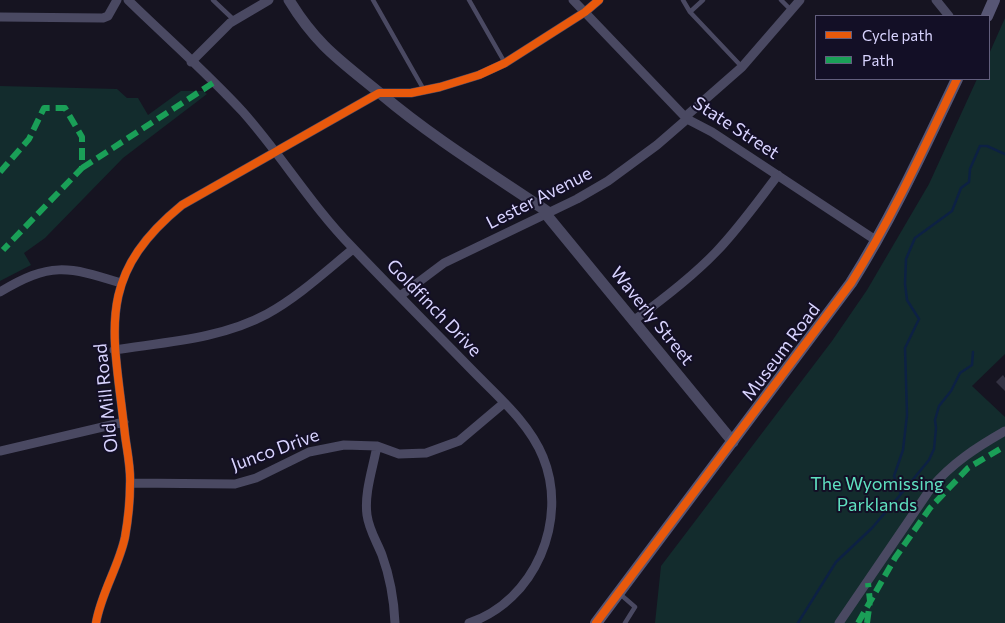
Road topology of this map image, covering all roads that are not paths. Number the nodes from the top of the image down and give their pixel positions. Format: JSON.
{"nodes":[{"id":1,"x":117,"y":0,"type":"edge"},
{"id":2,"x":128,"y":0,"type":"edge"},
{"id":3,"x":213,"y":0,"type":"edge"},
{"id":4,"x":269,"y":0,"type":"edge"},
{"id":5,"x":289,"y":0,"type":"edge"},
{"id":6,"x":373,"y":0,"type":"edge"},
{"id":7,"x":469,"y":0,"type":"edge"},
{"id":8,"x":573,"y":0,"type":"edge"},
{"id":9,"x":599,"y":0,"type":"edge"},
{"id":10,"x":683,"y":0,"type":"edge"},
{"id":11,"x":704,"y":0,"type":"edge"},
{"id":12,"x":782,"y":0,"type":"edge"},
{"id":13,"x":800,"y":0,"type":"edge"},
{"id":14,"x":936,"y":0,"type":"edge"},
{"id":15,"x":994,"y":0,"type":"edge"},
{"id":16,"x":792,"y":11,"type":"junction"},
{"id":17,"x":585,"y":12,"type":"junction"},
{"id":18,"x":690,"y":12,"type":"junction"},
{"id":19,"x":948,"y":15,"type":"edge"},
{"id":20,"x":986,"y":15,"type":"edge"},
{"id":21,"x":0,"y":17,"type":"edge"},
{"id":22,"x":235,"y":20,"type":"junction"},
{"id":23,"x":192,"y":62,"type":"junction"},
{"id":24,"x":505,"y":63,"type":"junction"},
{"id":25,"x":742,"y":67,"type":"junction"},
{"id":26,"x":958,"y":80,"type":"edge"},
{"id":27,"x":424,"y":90,"type":"junction"},
{"id":28,"x":380,"y":93,"type":"junction"},
{"id":29,"x":686,"y":118,"type":"junction"},
{"id":30,"x":275,"y":151,"type":"junction"},
{"id":31,"x":778,"y":175,"type":"junction"},
{"id":32,"x":547,"y":212,"type":"junction"},
{"id":33,"x":877,"y":241,"type":"junction"},
{"id":34,"x":353,"y":249,"type":"junction"},
{"id":35,"x":121,"y":283,"type":"junction"},
{"id":36,"x":0,"y":292,"type":"edge"},
{"id":37,"x":400,"y":296,"type":"junction"},
{"id":38,"x":633,"y":321,"type":"junction"},
{"id":39,"x":114,"y":350,"type":"junction"},
{"id":40,"x":504,"y":403,"type":"junction"},
{"id":41,"x":124,"y":422,"type":"junction"},
{"id":42,"x":1005,"y":431,"type":"edge"},
{"id":43,"x":733,"y":442,"type":"junction"},
{"id":44,"x":377,"y":446,"type":"junction"},
{"id":45,"x":0,"y":451,"type":"edge"},
{"id":46,"x":131,"y":483,"type":"junction"},
{"id":47,"x":619,"y":593,"type":"junction"},
{"id":48,"x":98,"y":622,"type":"edge"},
{"id":49,"x":395,"y":623,"type":"edge"},
{"id":50,"x":469,"y":623,"type":"edge"},
{"id":51,"x":596,"y":623,"type":"edge"},
{"id":52,"x":625,"y":623,"type":"edge"},
{"id":53,"x":840,"y":623,"type":"edge"}],
"edges":[{"from":1,"to":21,"type":"street"},
{"from":2,"to":23,"type":"street","name":"Goldfinch Drive"},
{"from":3,"to":22,"type":"lane"},
{"from":4,"to":22,"type":"street"},
{"from":5,"to":28,"type":"street","name":"Waverly Street"},
{"from":6,"to":27,"type":"lane"},
{"from":7,"to":24,"type":"lane"},
{"from":8,"to":17,"type":"street","name":"State Street"},
{"from":9,"to":17,"type":"street"},
{"from":10,"to":18,"type":"lane"},
{"from":11,"to":18,"type":"lane"},
{"from":12,"to":16,"type":"lane"},
{"from":13,"to":16,"type":"street","name":"Lester Avenue"},
{"from":14,"to":19,"type":"street"},
{"from":15,"to":20,"type":"main road"},
{"from":16,"to":25,"type":"street","name":"Lester Avenue"},
{"from":17,"to":24,"type":"street"},
{"from":17,"to":29,"type":"street","name":"State Street"},
{"from":18,"to":25,"type":"lane"},
{"from":22,"to":23,"type":"street"},
{"from":23,"to":30,"type":"street","name":"Goldfinch Drive"},
{"from":24,"to":27,"type":"street"},
{"from":25,"to":29,"type":"street","name":"Lester Avenue"},
{"from":26,"to":33,"type":"main road","name":"Museum Road"},
{"from":27,"to":28,"type":"street"},
{"from":28,"to":30,"type":"street","name":"Old Mill Road"},
{"from":28,"to":32,"type":"street","name":"Waverly Street"},
{"from":29,"to":31,"type":"street","name":"State Street"},
{"from":29,"to":32,"type":"street","name":"Lester Avenue"},
{"from":30,"to":34,"type":"street","name":"Goldfinch Drive"},
{"from":30,"to":35,"type":"street","name":"Old Mill Road"},
{"from":31,"to":33,"type":"street","name":"State Street"},
{"from":31,"to":38,"type":"street"},
{"from":32,"to":37,"type":"street","name":"Lester Avenue"},
{"from":32,"to":38,"type":"street","name":"Waverly Street"},
{"from":33,"to":43,"type":"main road","name":"Museum Road"},
{"from":34,"to":37,"type":"street","name":"Goldfinch Drive"},
{"from":34,"to":39,"type":"street"},
{"from":35,"to":36,"type":"street"},
{"from":35,"to":39,"type":"street","name":"Old Mill Road"},
{"from":37,"to":40,"type":"street","name":"Goldfinch Drive"},
{"from":38,"to":43,"type":"street","name":"Waverly Street"},
{"from":39,"to":41,"type":"street","name":"Old Mill Road"},
{"from":40,"to":44,"type":"street","name":"Junco Drive"},
{"from":40,"to":50,"type":"street","name":"Goldfinch Drive"},
{"from":41,"to":45,"type":"street"},
{"from":41,"to":46,"type":"street","name":"Old Mill Road"},
{"from":42,"to":53,"type":"street"},
{"from":43,"to":47,"type":"main road","name":"Museum Road"},
{"from":44,"to":46,"type":"street","name":"Junco Drive"},
{"from":44,"to":49,"type":"street"},
{"from":46,"to":48,"type":"street","name":"Old Mill Road"},
{"from":47,"to":51,"type":"main road","name":"Museum Road"},
{"from":47,"to":52,"type":"lane"}]}
